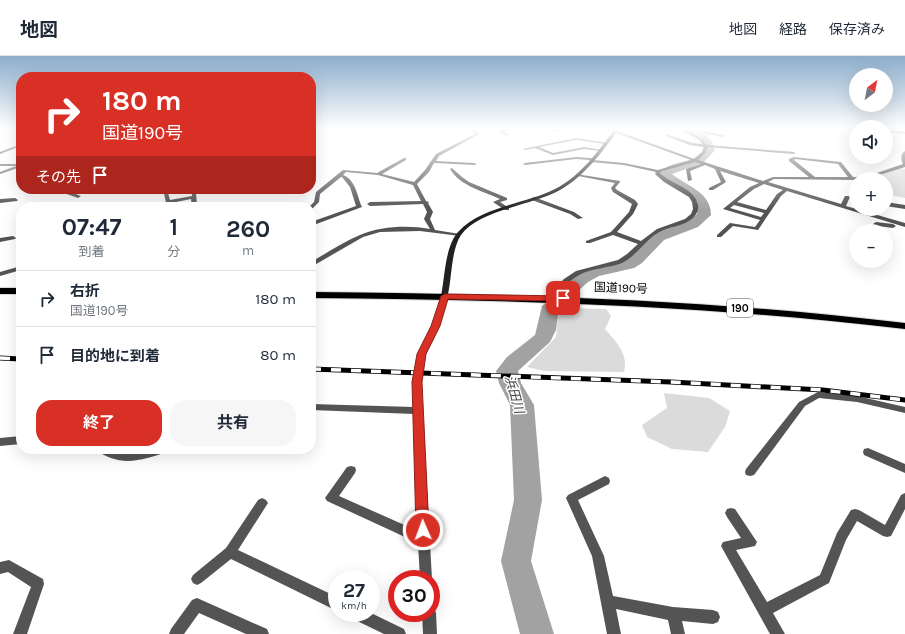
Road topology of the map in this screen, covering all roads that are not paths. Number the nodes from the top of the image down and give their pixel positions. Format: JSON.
{"nodes":[{"id":1,"x":436,"y":156,"type":"edge"},
{"id":2,"x":595,"y":156,"type":"edge"},
{"id":3,"x":683,"y":156,"type":"edge"},
{"id":4,"x":700,"y":156,"type":"edge"},
{"id":5,"x":903,"y":156,"type":"edge"},
{"id":6,"x":404,"y":159,"type":"dead end"},
{"id":7,"x":591,"y":160,"type":"junction"},
{"id":8,"x":694,"y":160,"type":"junction"},
{"id":9,"x":434,"y":162,"type":"junction"},
{"id":10,"x":474,"y":164,"type":"dead end"},
{"id":11,"x":525,"y":164,"type":"dead end"},
{"id":12,"x":704,"y":164,"type":"junction"},
{"id":13,"x":0,"y":165,"type":"edge"},
{"id":14,"x":16,"y":166,"type":"edge"},
{"id":15,"x":16,"y":168,"type":"edge"},
{"id":16,"x":452,"y":169,"type":"dead end"},
{"id":17,"x":719,"y":169,"type":"junction"},
{"id":18,"x":658,"y":172,"type":"junction"},
{"id":19,"x":884,"y":172,"type":"edge"},
{"id":20,"x":0,"y":173,"type":"edge"},
{"id":21,"x":378,"y":174,"type":"junction"},
{"id":22,"x":849,"y":174,"type":"edge"},
{"id":23,"x":339,"y":175,"type":"junction"},
{"id":24,"x":578,"y":175,"type":"junction"},
{"id":25,"x":814,"y":179,"type":"junction"},
{"id":26,"x":849,"y":179,"type":"edge"},
{"id":27,"x":690,"y":180,"type":"dead end"},
{"id":28,"x":763,"y":182,"type":"junction"},
{"id":29,"x":415,"y":184,"type":"junction"},
{"id":30,"x":711,"y":189,"type":"dead end"},
{"id":31,"x":787,"y":189,"type":"junction"},
{"id":32,"x":72,"y":194,"type":"edge"},
{"id":33,"x":194,"y":194,"type":"edge"},
{"id":34,"x":78,"y":196,"type":"dead end"},
{"id":35,"x":193,"y":197,"type":"junction"},
{"id":36,"x":849,"y":197,"type":"edge"},
{"id":37,"x":534,"y":199,"type":"junction"},
{"id":38,"x":15,"y":200,"type":"dead end"},
{"id":39,"x":0,"y":201,"type":"edge"},
{"id":40,"x":176,"y":202,"type":"edge"},
{"id":41,"x":194,"y":202,"type":"edge"},
{"id":42,"x":316,"y":202,"type":"edge"},
{"id":43,"x":426,"y":202,"type":"junction"},
{"id":44,"x":734,"y":203,"type":"junction"},
{"id":45,"x":370,"y":204,"type":"dead end"},
{"id":46,"x":893,"y":205,"type":"edge"},
{"id":47,"x":843,"y":206,"type":"junction"},
{"id":48,"x":905,"y":207,"type":"edge"},
{"id":49,"x":507,"y":209,"type":"junction"},
{"id":50,"x":768,"y":212,"type":"junction"},
{"id":51,"x":580,"y":218,"type":"dead end"},
{"id":52,"x":763,"y":220,"type":"junction"},
{"id":53,"x":316,"y":222,"type":"edge"},
{"id":54,"x":905,"y":224,"type":"edge"},
{"id":55,"x":893,"y":226,"type":"edge"},
{"id":56,"x":433,"y":229,"type":"junction"},
{"id":57,"x":905,"y":229,"type":"edge"},
{"id":58,"x":613,"y":233,"type":"junction"},
{"id":59,"x":458,"y":234,"type":"junction"},
{"id":60,"x":719,"y":236,"type":"dead end"},
{"id":61,"x":13,"y":238,"type":"dead end"},
{"id":62,"x":0,"y":240,"type":"edge"},
{"id":63,"x":588,"y":242,"type":"dead end"},
{"id":64,"x":641,"y":243,"type":"junction"},
{"id":65,"x":316,"y":261,"type":"edge"},
{"id":66,"x":16,"y":269,"type":"edge"},
{"id":67,"x":0,"y":274,"type":"edge"},
{"id":68,"x":0,"y":291,"type":"edge"},
{"id":69,"x":16,"y":291,"type":"edge"},
{"id":70,"x":316,"y":295,"type":"edge"},
{"id":71,"x":445,"y":296,"type":"junction"},
{"id":72,"x":550,"y":298,"type":"junction"},
{"id":73,"x":905,"y":326,"type":"edge"},
{"id":74,"x":316,"y":407,"type":"edge"},
{"id":75,"x":905,"y":410,"type":"edge"},
{"id":76,"x":418,"y":411,"type":"junction"},
{"id":77,"x":16,"y":440,"type":"edge"},
{"id":78,"x":0,"y":442,"type":"edge"},
{"id":79,"x":868,"y":452,"type":"dead end"},
{"id":80,"x":112,"y":454,"type":"edge"},
{"id":81,"x":148,"y":454,"type":"edge"},
{"id":82,"x":905,"y":469,"type":"edge"},
{"id":83,"x":351,"y":470,"type":"dead end"},
{"id":84,"x":750,"y":472,"type":"dead end"},
{"id":85,"x":605,"y":481,"type":"dead end"},
{"id":86,"x":905,"y":498,"type":"edge"},
{"id":87,"x":262,"y":503,"type":"dead end"},
{"id":88,"x":731,"y":513,"type":"dead end"},
{"id":89,"x":423,"y":539,"type":"junction"},
{"id":90,"x":230,"y":552,"type":"junction"},
{"id":91,"x":0,"y":568,"type":"edge"},
{"id":92,"x":425,"y":570,"type":"edge"},
{"id":93,"x":197,"y":579,"type":"dead end"},
{"id":94,"x":328,"y":600,"type":"edge"},
{"id":95,"x":607,"y":601,"type":"junction"},
{"id":96,"x":764,"y":611,"type":"junction"},
{"id":97,"x":673,"y":614,"type":"junction"},
{"id":98,"x":713,"y":617,"type":"dead end"},
{"id":99,"x":374,"y":622,"type":"edge"},
{"id":100,"x":429,"y":622,"type":"edge"},
{"id":101,"x":20,"y":634,"type":"edge"},
{"id":102,"x":176,"y":634,"type":"edge"},
{"id":103,"x":262,"y":634,"type":"edge"},
{"id":104,"x":399,"y":634,"type":"edge"},
{"id":105,"x":430,"y":634,"type":"edge"},
{"id":106,"x":614,"y":634,"type":"edge"},
{"id":107,"x":678,"y":634,"type":"edge"},
{"id":108,"x":778,"y":634,"type":"edge"}],
"edges":[{"from":1,"to":9,"type":"street"},
{"from":2,"to":7,"type":"street"},
{"from":3,"to":8,"type":"street"},
{"from":4,"to":8,"type":"street"},
{"from":5,"to":19,"type":"street"},
{"from":6,"to":21,"type":"street"},
{"from":7,"to":11,"type":"street"},
{"from":7,"to":18,"type":"street"},
{"from":7,"to":24,"type":"street"},
{"from":8,"to":12,"type":"street"},
{"from":8,"to":18,"type":"street"},
{"from":9,"to":10,"type":"street"},
{"from":9,"to":29,"type":"street"},
{"from":12,"to":17,"type":"street"},
{"from":12,"to":27,"type":"street"},
{"from":13,"to":14,"type":"street"},
{"from":15,"to":20,"type":"street"},
{"from":16,"to":49,"type":"street"},
{"from":17,"to":28,"type":"street"},
{"from":17,"to":30,"type":"street"},
{"from":18,"to":64,"type":"street"},
{"from":21,"to":23,"type":"street"},
{"from":21,"to":29,"type":"street"},
{"from":22,"to":25,"type":"street"},
{"from":23,"to":42,"type":"street"},
{"from":23,"to":53,"type":"street"},
{"from":24,"to":37,"type":"street"},
{"from":24,"to":58,"type":"street"},
{"from":25,"to":26,"type":"street"},
{"from":25,"to":28,"type":"street"},
{"from":28,"to":31,"type":"street"},
{"from":28,"to":44,"type":"street"},
{"from":29,"to":43,"type":"street"},
{"from":31,"to":47,"type":"street"},
{"from":31,"to":50,"type":"street"},
{"from":32,"to":34,"type":"street"},
{"from":33,"to":35,"type":"street"},
{"from":35,"to":40,"type":"street"},
{"from":35,"to":41,"type":"street"},
{"from":36,"to":47,"type":"street"},
{"from":37,"to":49,"type":"street"},
{"from":37,"to":51,"type":"street"},
{"from":38,"to":39,"type":"street"},
{"from":43,"to":45,"type":"street"},
{"from":43,"to":56,"type":"street"},
{"from":44,"to":50,"type":"street"},
{"from":44,"to":52,"type":"street"},
{"from":46,"to":48,"type":"street"},
{"from":47,"to":54,"type":"street"},
{"from":49,"to":59,"type":"street"},
{"from":50,"to":52,"type":"street"},
{"from":52,"to":60,"type":"street"},
{"from":55,"to":57,"type":"street"},
{"from":56,"to":59,"type":"street"},
{"from":56,"to":65,"type":"street"},
{"from":58,"to":63,"type":"street"},
{"from":58,"to":64,"type":"street"},
{"from":59,"to":71,"type":"street"},
{"from":61,"to":62,"type":"street"},
{"from":64,"to":72,"type":"street"},
{"from":66,"to":67,"type":"street"},
{"from":68,"to":69,"type":"highway"},
{"from":70,"to":71,"type":"highway","name":"国道190号","number":"190"},
{"from":71,"to":72,"type":"highway","name":"国道190号","number":"190"},
{"from":71,"to":76,"type":"street"},
{"from":72,"to":73,"type":"highway","name":"国道190号","number":"190"},
{"from":74,"to":76,"type":"street"},
{"from":75,"to":84,"type":"street"},
{"from":76,"to":89,"type":"street"},
{"from":77,"to":78,"type":"street"},
{"from":79,"to":82,"type":"street"},
{"from":80,"to":81,"type":"street"},
{"from":83,"to":89,"type":"street"},
{"from":85,"to":95,"type":"street"},
{"from":86,"to":96,"type":"street"},
{"from":87,"to":90,"type":"street"},
{"from":88,"to":96,"type":"street"},
{"from":89,"to":92,"type":"street"},
{"from":90,"to":93,"type":"street"},
{"from":90,"to":94,"type":"street"},
{"from":91,"to":101,"type":"street"},
{"from":95,"to":97,"type":"street"},
{"from":95,"to":106,"type":"street"},
{"from":96,"to":108,"type":"street"},
{"from":97,"to":98,"type":"street"},
{"from":97,"to":107,"type":"street"},
{"from":99,"to":104,"type":"street"},
{"from":100,"to":105,"type":"street"},
{"from":102,"to":103,"type":"street"}]}
